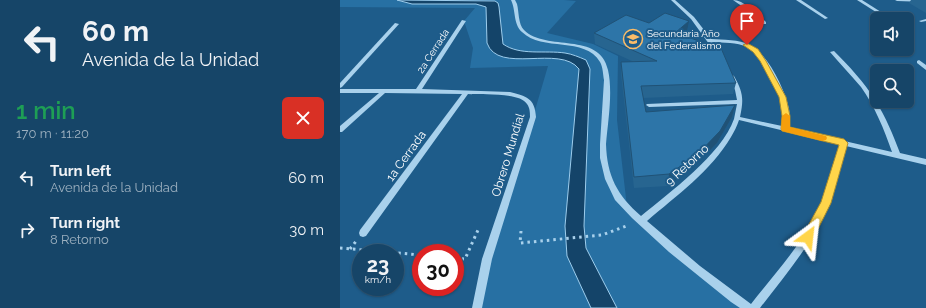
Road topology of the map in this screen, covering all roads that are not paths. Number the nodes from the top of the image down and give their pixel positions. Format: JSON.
{"nodes":[{"id":1,"x":513,"y":0,"type":"edge"},
{"id":2,"x":673,"y":0,"type":"edge"},
{"id":3,"x":735,"y":0,"type":"edge"},
{"id":4,"x":798,"y":0,"type":"edge"},
{"id":5,"x":859,"y":0,"type":"edge"},
{"id":6,"x":897,"y":0,"type":"edge"},
{"id":7,"x":926,"y":1,"type":"edge"},
{"id":8,"x":879,"y":12,"type":"edge"},
{"id":9,"x":826,"y":18,"type":"dead end"},
{"id":10,"x":464,"y":21,"type":"dead end"},
{"id":11,"x":764,"y":23,"type":"dead end"},
{"id":12,"x":397,"y":24,"type":"dead end"},
{"id":13,"x":710,"y":40,"type":"junction"},
{"id":14,"x":832,"y":52,"type":"dead end"},
{"id":15,"x":721,"y":58,"type":"edge"},
{"id":16,"x":919,"y":62,"type":"dead end"},
{"id":17,"x":926,"y":68,"type":"edge"},
{"id":18,"x":730,"y":74,"type":"edge"},
{"id":19,"x":340,"y":86,"type":"edge"},
{"id":20,"x":340,"y":91,"type":"edge"},
{"id":21,"x":384,"y":91,"type":"junction"},
{"id":22,"x":418,"y":91,"type":"junction"},
{"id":23,"x":467,"y":92,"type":"junction"},
{"id":24,"x":740,"y":102,"type":"junction"},
{"id":25,"x":649,"y":105,"type":"dead end"},
{"id":26,"x":738,"y":118,"type":"junction"},
{"id":27,"x":785,"y":129,"type":"junction"},
{"id":28,"x":340,"y":130,"type":"edge"},
{"id":29,"x":844,"y":143,"type":"junction"},
{"id":30,"x":897,"y":155,"type":"junction"},
{"id":31,"x":926,"y":162,"type":"edge"},
{"id":32,"x":641,"y":221,"type":"junction"},
{"id":33,"x":363,"y":233,"type":"dead end"},
{"id":34,"x":477,"y":308,"type":"edge"},
{"id":35,"x":748,"y":308,"type":"edge"},
{"id":36,"x":754,"y":308,"type":"edge"}],
"edges":[{"from":1,"to":32,"type":"street"},
{"from":2,"to":13,"type":"street"},
{"from":3,"to":11,"type":"street"},
{"from":4,"to":9,"type":"street"},
{"from":5,"to":8,"type":"street"},
{"from":6,"to":7,"type":"street"},
{"from":10,"to":22,"type":"street","name":"2a Cerrada"},
{"from":12,"to":19,"type":"street"},
{"from":13,"to":15,"type":"street"},
{"from":13,"to":27,"type":"street"},
{"from":14,"to":30,"type":"street"},
{"from":16,"to":17,"type":"street"},
{"from":18,"to":24,"type":"street"},
{"from":20,"to":21,"type":"street","name":"Obrero Mundial"},
{"from":21,"to":22,"type":"street","name":"Obrero Mundial"},
{"from":21,"to":28,"type":"street"},
{"from":22,"to":23,"type":"street","name":"Obrero Mundial"},
{"from":23,"to":33,"type":"street","name":"1a Cerrada"},
{"from":23,"to":34,"type":"street","name":"Obrero Mundial"},
{"from":24,"to":25,"type":"street"},
{"from":24,"to":26,"type":"street"},
{"from":26,"to":27,"type":"street"},
{"from":26,"to":32,"type":"street","name":"9 Retorno"},
{"from":27,"to":29,"type":"street"},
{"from":29,"to":30,"type":"street"},
{"from":29,"to":36,"type":"street"},
{"from":30,"to":31,"type":"street"},
{"from":32,"to":35,"type":"street"}]}
